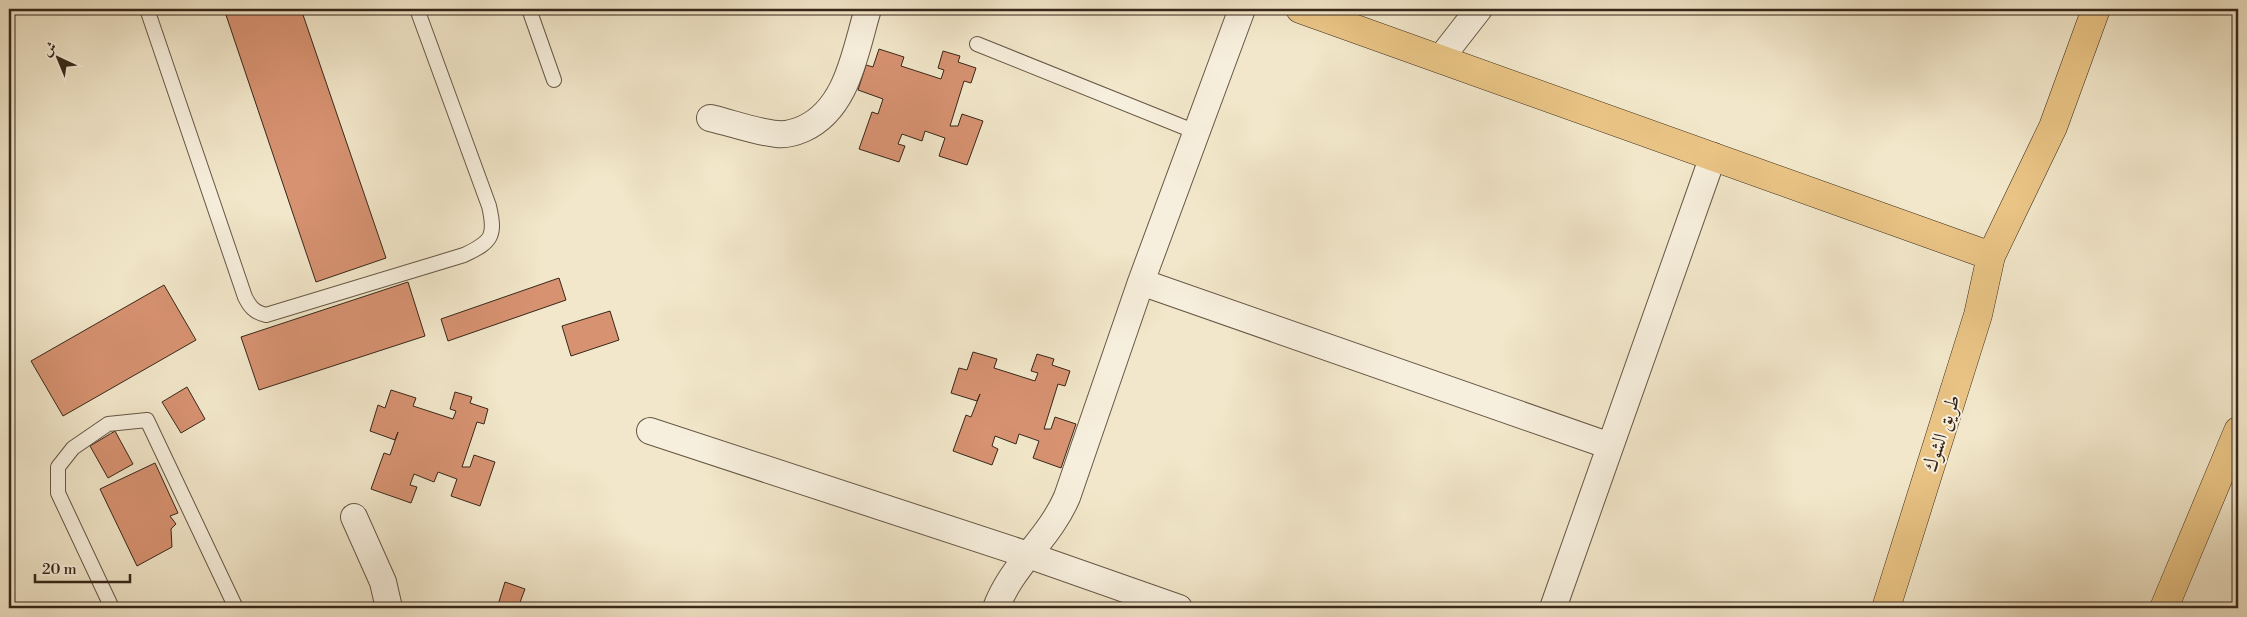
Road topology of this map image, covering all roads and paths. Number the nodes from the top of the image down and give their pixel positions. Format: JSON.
{"nodes":[{"id":1,"x":147,"y":9,"type":"edge"},
{"id":2,"x":417,"y":9,"type":"edge"},
{"id":3,"x":529,"y":9,"type":"edge"},
{"id":4,"x":868,"y":9,"type":"edge"},
{"id":5,"x":1242,"y":9,"type":"edge"},
{"id":6,"x":1300,"y":9,"type":"edge"},
{"id":7,"x":1479,"y":9,"type":"edge"},
{"id":8,"x":2096,"y":9,"type":"edge"},
{"id":9,"x":976,"y":44,"type":"dead end"},
{"id":10,"x":1440,"y":59,"type":"junction"},
{"id":11,"x":554,"y":80,"type":"dead end"},
{"id":12,"x":710,"y":118,"type":"dead end"},
{"id":13,"x":1196,"y":132,"type":"junction"},
{"id":14,"x":1713,"y":156,"type":"junction"},
{"id":15,"x":1991,"y":256,"type":"junction"},
{"id":16,"x":1142,"y":282,"type":"junction"},
{"id":17,"x":650,"y":431,"type":"dead end"},
{"id":18,"x":2238,"y":431,"type":"edge"},
{"id":19,"x":1610,"y":446,"type":"junction"},
{"id":20,"x":354,"y":517,"type":"dead end"},
{"id":21,"x":1028,"y":555,"type":"junction"},
{"id":22,"x":112,"y":608,"type":"edge"},
{"id":23,"x":236,"y":608,"type":"edge"},
{"id":24,"x":389,"y":608,"type":"edge"},
{"id":25,"x":996,"y":608,"type":"edge"},
{"id":26,"x":1179,"y":608,"type":"edge"},
{"id":27,"x":1553,"y":608,"type":"edge"},
{"id":28,"x":1886,"y":608,"type":"edge"},
{"id":29,"x":2164,"y":608,"type":"edge"}],
"edges":[{"from":1,"to":2,"type":"lane"},
{"from":3,"to":11,"type":"lane"},
{"from":4,"to":12,"type":"street"},
{"from":5,"to":13,"type":"street"},
{"from":6,"to":10,"type":"main road"},
{"from":7,"to":10,"type":"street"},
{"from":8,"to":15,"type":"main road","name":"طريق الشوك"},
{"from":9,"to":13,"type":"lane"},
{"from":10,"to":14,"type":"main road"},
{"from":13,"to":16,"type":"street"},
{"from":14,"to":15,"type":"main road"},
{"from":14,"to":19,"type":"street"},
{"from":15,"to":28,"type":"main road","name":"طريق الشوك"},
{"from":16,"to":19,"type":"street"},
{"from":16,"to":21,"type":"street"},
{"from":17,"to":21,"type":"street"},
{"from":18,"to":29,"type":"main road"},
{"from":19,"to":27,"type":"street"},
{"from":20,"to":24,"type":"street"},
{"from":21,"to":25,"type":"street"},
{"from":21,"to":26,"type":"street"},
{"from":22,"to":23,"type":"lane"}]}
